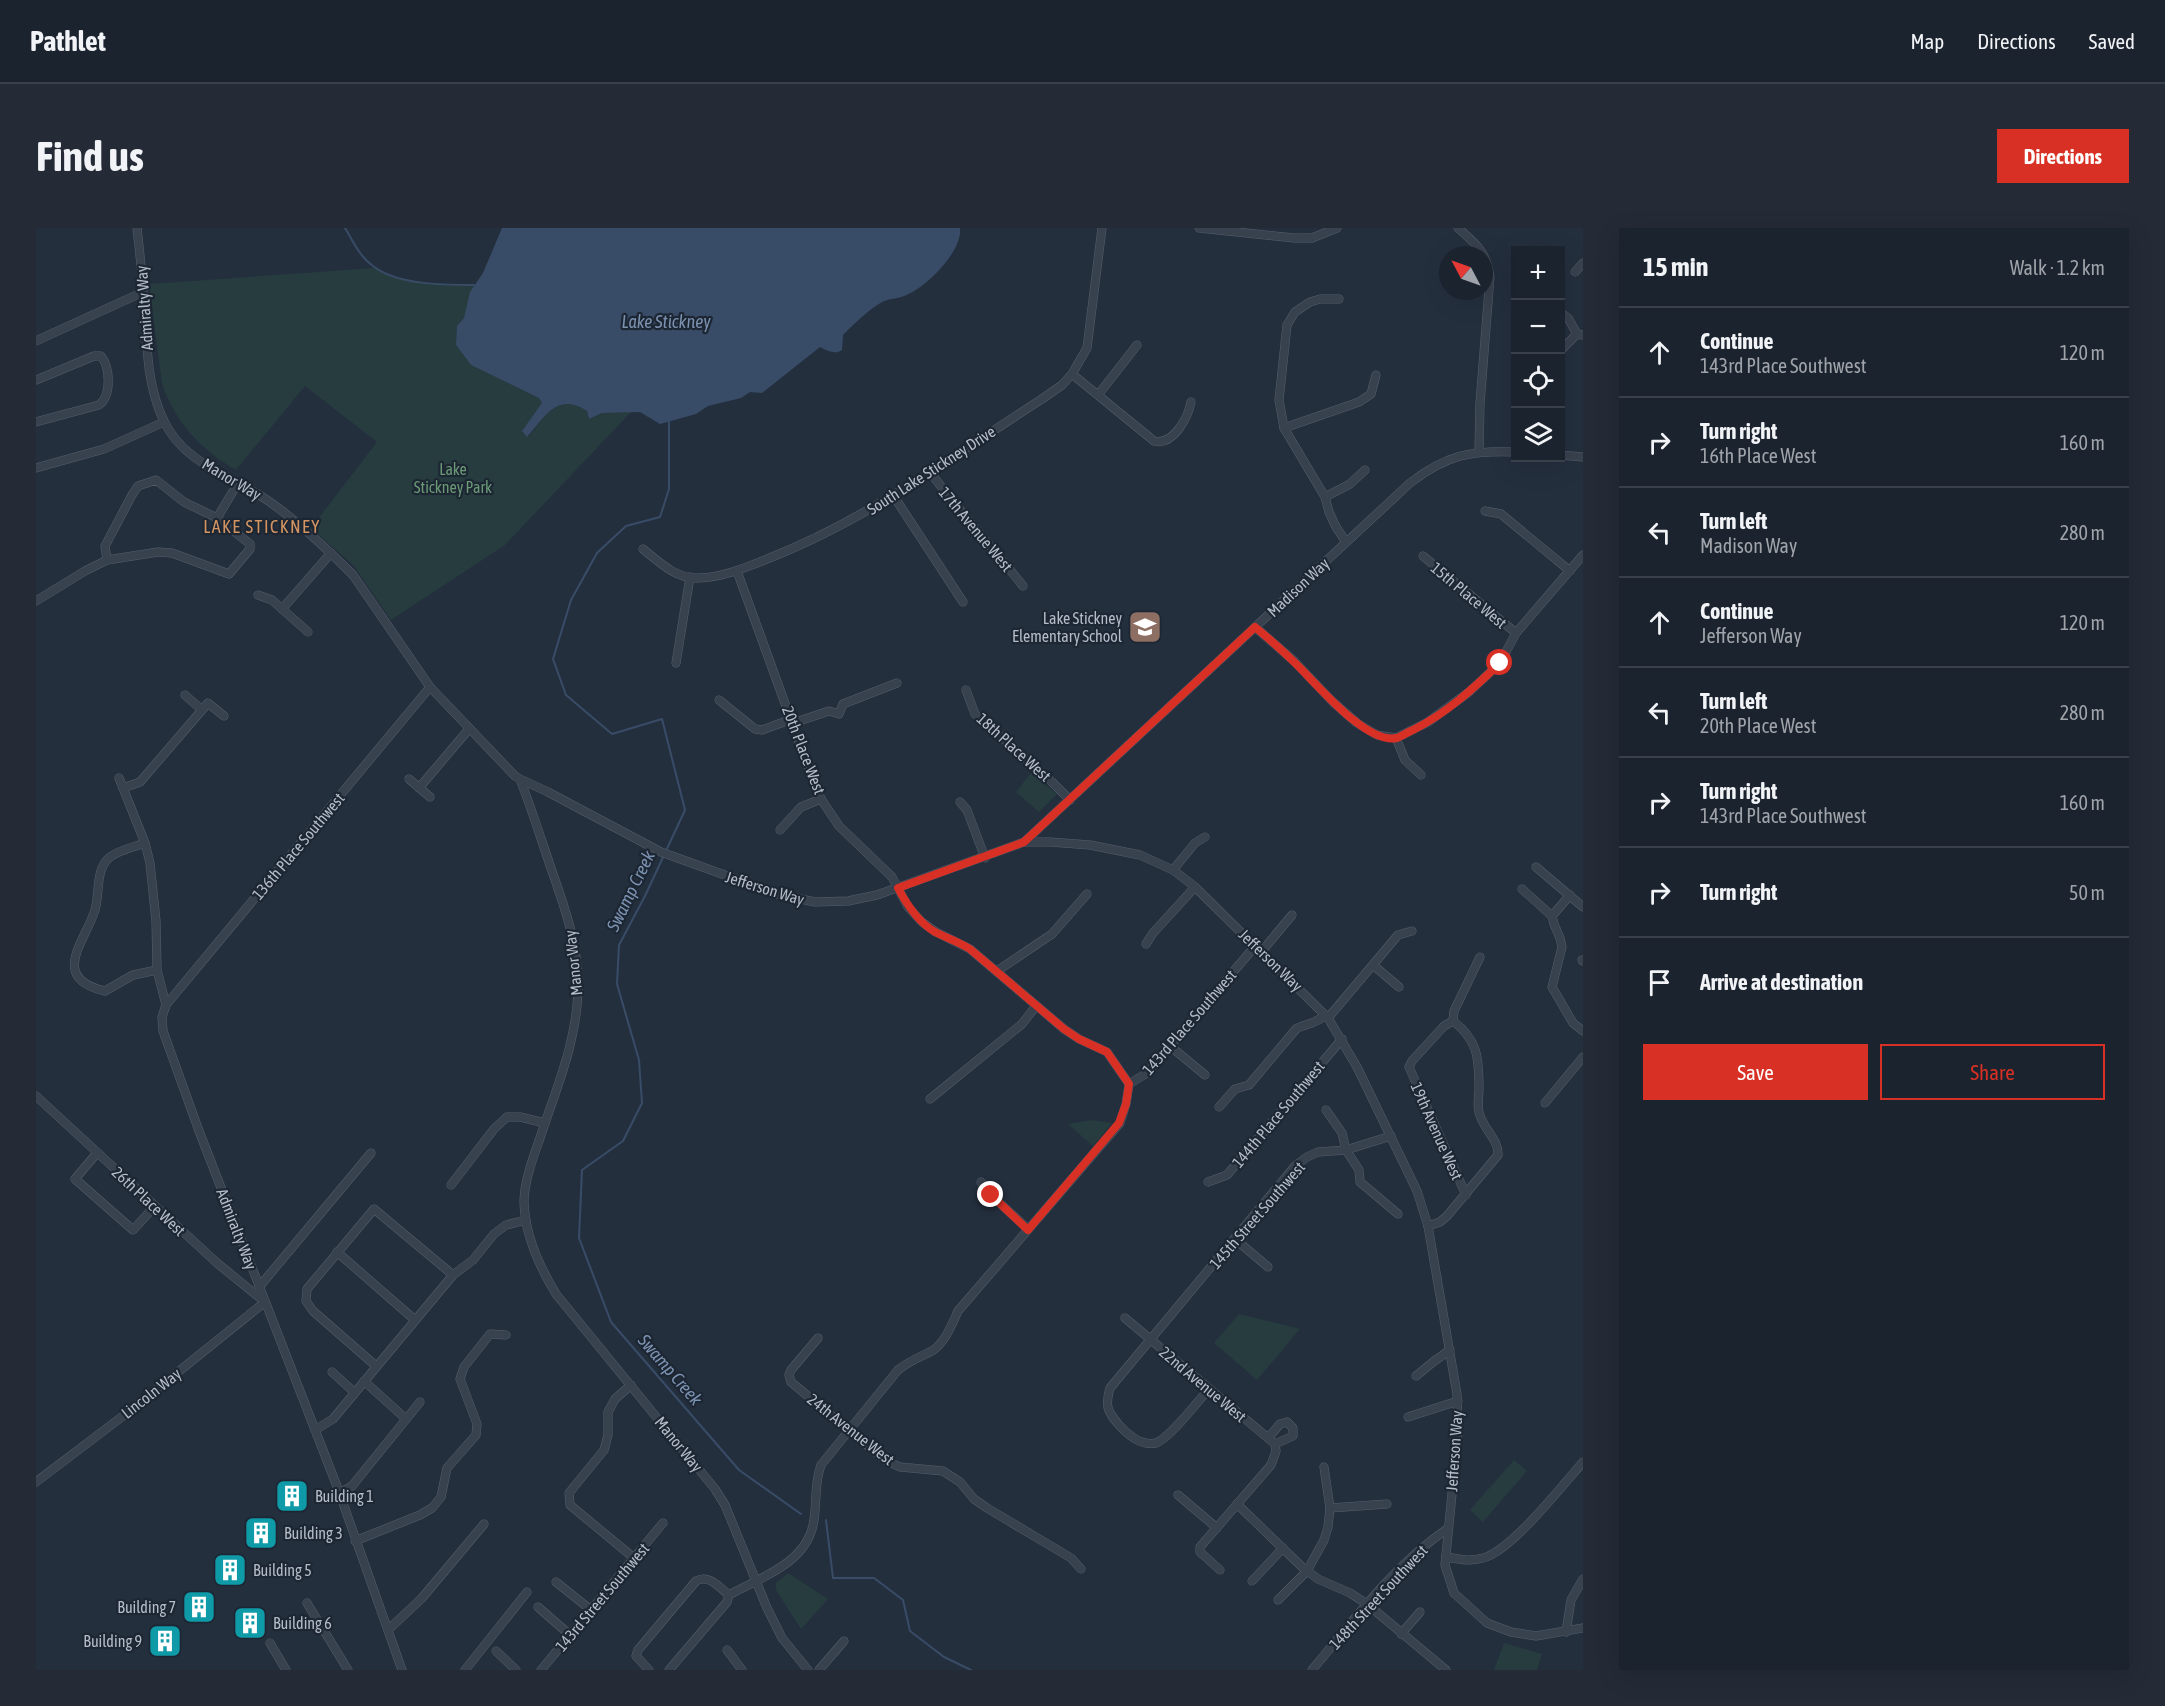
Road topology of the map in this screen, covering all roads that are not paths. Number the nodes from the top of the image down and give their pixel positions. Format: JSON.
{"nodes":[{"id":1,"x":137,"y":228,"type":"edge"},
{"id":2,"x":1102,"y":228,"type":"edge"},
{"id":3,"x":1199,"y":228,"type":"edge"},
{"id":4,"x":1337,"y":228,"type":"edge"},
{"id":5,"x":1458,"y":228,"type":"edge"},
{"id":6,"x":1241,"y":230,"type":"edge"},
{"id":7,"x":1583,"y":262,"type":"edge"},
{"id":8,"x":1575,"y":272,"type":"dead end"},
{"id":9,"x":143,"y":292,"type":"junction"},
{"id":10,"x":1339,"y":299,"type":"dead end"},
{"id":11,"x":1565,"y":316,"type":"edge"},
{"id":12,"x":1580,"y":335,"type":"edge"},
{"id":13,"x":36,"y":341,"type":"edge"},
{"id":14,"x":1137,"y":345,"type":"dead end"},
{"id":15,"x":1565,"y":347,"type":"edge"},
{"id":16,"x":1072,"y":374,"type":"junction"},
{"id":17,"x":1376,"y":375,"type":"dead end"},
{"id":18,"x":36,"y":380,"type":"edge"},
{"id":19,"x":1098,"y":395,"type":"junction"},
{"id":20,"x":1191,"y":402,"type":"dead end"},
{"id":21,"x":36,"y":422,"type":"edge"},
{"id":22,"x":164,"y":422,"type":"junction"},
{"id":23,"x":1284,"y":428,"type":"junction"},
{"id":24,"x":1479,"y":452,"type":"junction"},
{"id":25,"x":1511,"y":452,"type":"edge"},
{"id":26,"x":1565,"y":455,"type":"edge"},
{"id":27,"x":1583,"y":457,"type":"edge"},
{"id":28,"x":36,"y":468,"type":"edge"},
{"id":29,"x":1365,"y":470,"type":"dead end"},
{"id":30,"x":930,"y":472,"type":"junction"},
{"id":31,"x":238,"y":483,"type":"junction"},
{"id":32,"x":893,"y":495,"type":"junction"},
{"id":33,"x":1325,"y":497,"type":"junction"},
{"id":34,"x":1485,"y":511,"type":"dead end"},
{"id":35,"x":217,"y":518,"type":"junction"},
{"id":36,"x":1346,"y":542,"type":"junction"},
{"id":37,"x":643,"y":549,"type":"dead end"},
{"id":38,"x":331,"y":553,"type":"junction"},
{"id":39,"x":1423,"y":556,"type":"dead end"},
{"id":40,"x":1582,"y":556,"type":"edge"},
{"id":41,"x":107,"y":560,"type":"junction"},
{"id":42,"x":737,"y":571,"type":"junction"},
{"id":43,"x":1570,"y":571,"type":"junction"},
{"id":44,"x":690,"y":577,"type":"junction"},
{"id":45,"x":1023,"y":586,"type":"dead end"},
{"id":46,"x":258,"y":595,"type":"dead end"},
{"id":47,"x":36,"y":601,"type":"edge"},
{"id":48,"x":963,"y":602,"type":"dead end"},
{"id":49,"x":282,"y":609,"type":"junction"},
{"id":50,"x":1255,"y":627,"type":"junction"},
{"id":51,"x":308,"y":632,"type":"dead end"},
{"id":52,"x":1516,"y":633,"type":"junction"},
{"id":53,"x":676,"y":663,"type":"dead end"},
{"id":54,"x":897,"y":683,"type":"dead end"},
{"id":55,"x":430,"y":687,"type":"junction"},
{"id":56,"x":966,"y":690,"type":"dead end"},
{"id":57,"x":185,"y":695,"type":"dead end"},
{"id":58,"x":719,"y":700,"type":"dead end"},
{"id":59,"x":202,"y":710,"type":"junction"},
{"id":60,"x":224,"y":716,"type":"dead end"},
{"id":61,"x":792,"y":721,"type":"junction"},
{"id":62,"x":469,"y":729,"type":"junction"},
{"id":63,"x":1396,"y":738,"type":"junction"},
{"id":64,"x":1421,"y":776,"type":"dead end"},
{"id":65,"x":119,"y":778,"type":"dead end"},
{"id":66,"x":409,"y":779,"type":"dead end"},
{"id":67,"x":520,"y":779,"type":"junction"},
{"id":68,"x":123,"y":788,"type":"junction"},
{"id":69,"x":419,"y":788,"type":"junction"},
{"id":70,"x":430,"y":797,"type":"dead end"},
{"id":71,"x":821,"y":799,"type":"junction"},
{"id":72,"x":1070,"y":800,"type":"junction"},
{"id":73,"x":960,"y":802,"type":"dead end"},
{"id":74,"x":780,"y":830,"type":"dead end"},
{"id":75,"x":1205,"y":837,"type":"dead end"},
{"id":76,"x":1024,"y":842,"type":"junction"},
{"id":77,"x":145,"y":843,"type":"junction"},
{"id":78,"x":985,"y":858,"type":"junction"},
{"id":79,"x":1536,"y":867,"type":"dead end"},
{"id":80,"x":1173,"y":870,"type":"junction"},
{"id":81,"x":1195,"y":887,"type":"junction"},
{"id":82,"x":898,"y":888,"type":"junction"},
{"id":83,"x":1522,"y":888,"type":"dead end"},
{"id":84,"x":1087,"y":894,"type":"dead end"},
{"id":85,"x":1570,"y":895,"type":"junction"},
{"id":86,"x":1583,"y":907,"type":"edge"},
{"id":87,"x":1292,"y":915,"type":"dead end"},
{"id":88,"x":1552,"y":916,"type":"junction"},
{"id":89,"x":1412,"y":931,"type":"dead end"},
{"id":90,"x":1146,"y":944,"type":"dead end"},
{"id":91,"x":1259,"y":948,"type":"junction"},
{"id":92,"x":1480,"y":957,"type":"dead end"},
{"id":93,"x":1373,"y":965,"type":"junction"},
{"id":94,"x":157,"y":970,"type":"junction"},
{"id":95,"x":997,"y":971,"type":"junction"},
{"id":96,"x":1399,"y":987,"type":"dead end"},
{"id":97,"x":166,"y":1005,"type":"junction"},
{"id":98,"x":1036,"y":1006,"type":"junction"},
{"id":99,"x":1327,"y":1016,"type":"junction"},
{"id":100,"x":1453,"y":1022,"type":"junction"},
{"id":101,"x":1583,"y":1031,"type":"edge"},
{"id":102,"x":1342,"y":1039,"type":"junction"},
{"id":103,"x":1170,"y":1046,"type":"junction"},
{"id":104,"x":1583,"y":1057,"type":"edge"},
{"id":105,"x":1205,"y":1075,"type":"dead end"},
{"id":106,"x":1129,"y":1084,"type":"junction"},
{"id":107,"x":36,"y":1096,"type":"edge"},
{"id":108,"x":930,"y":1099,"type":"dead end"},
{"id":109,"x":1545,"y":1104,"type":"dead end"},
{"id":110,"x":1219,"y":1107,"type":"dead end"},
{"id":111,"x":1326,"y":1110,"type":"dead end"},
{"id":112,"x":545,"y":1123,"type":"junction"},
{"id":113,"x":1391,"y":1136,"type":"junction"},
{"id":114,"x":1346,"y":1150,"type":"junction"},
{"id":115,"x":97,"y":1153,"type":"junction"},
{"id":116,"x":371,"y":1153,"type":"dead end"},
{"id":117,"x":981,"y":1182,"type":"dead end"},
{"id":118,"x":1208,"y":1182,"type":"dead end"},
{"id":119,"x":451,"y":1185,"type":"dead end"},
{"id":120,"x":1466,"y":1195,"type":"junction"},
{"id":121,"x":155,"y":1206,"type":"junction"},
{"id":122,"x":1398,"y":1214,"type":"dead end"},
{"id":123,"x":526,"y":1220,"type":"junction"},
{"id":124,"x":1428,"y":1226,"type":"junction"},
{"id":125,"x":1028,"y":1230,"type":"junction"},
{"id":126,"x":1234,"y":1239,"type":"junction"},
{"id":127,"x":337,"y":1252,"type":"junction"},
{"id":128,"x":1268,"y":1268,"type":"dead end"},
{"id":129,"x":453,"y":1275,"type":"junction"},
{"id":130,"x":259,"y":1287,"type":"junction"},
{"id":131,"x":265,"y":1302,"type":"junction"},
{"id":132,"x":1125,"y":1318,"type":"dead end"},
{"id":133,"x":415,"y":1320,"type":"junction"},
{"id":134,"x":506,"y":1335,"type":"dead end"},
{"id":135,"x":818,"y":1338,"type":"dead end"},
{"id":136,"x":1150,"y":1340,"type":"junction"},
{"id":137,"x":1450,"y":1350,"type":"junction"},
{"id":138,"x":376,"y":1366,"type":"junction"},
{"id":139,"x":332,"y":1372,"type":"dead end"},
{"id":140,"x":1416,"y":1376,"type":"dead end"},
{"id":141,"x":364,"y":1381,"type":"junction"},
{"id":142,"x":631,"y":1386,"type":"junction"},
{"id":143,"x":1209,"y":1389,"type":"junction"},
{"id":144,"x":354,"y":1392,"type":"junction"},
{"id":145,"x":1458,"y":1401,"type":"junction"},
{"id":146,"x":420,"y":1402,"type":"dead end"},
{"id":147,"x":1408,"y":1417,"type":"dead end"},
{"id":148,"x":406,"y":1419,"type":"junction"},
{"id":149,"x":849,"y":1430,"type":"junction"},
{"id":150,"x":315,"y":1431,"type":"junction"},
{"id":151,"x":1583,"y":1462,"type":"edge"},
{"id":152,"x":1324,"y":1467,"type":"dead end"},
{"id":153,"x":36,"y":1482,"type":"edge"},
{"id":154,"x":340,"y":1493,"type":"junction"},
{"id":155,"x":1178,"y":1495,"type":"dead end"},
{"id":156,"x":1237,"y":1504,"type":"junction"},
{"id":157,"x":1387,"y":1504,"type":"dead end"},
{"id":158,"x":1330,"y":1508,"type":"junction"},
{"id":159,"x":663,"y":1523,"type":"dead end"},
{"id":160,"x":484,"y":1524,"type":"dead end"},
{"id":161,"x":1216,"y":1528,"type":"junction"},
{"id":162,"x":1448,"y":1529,"type":"junction"},
{"id":163,"x":355,"y":1541,"type":"junction"},
{"id":164,"x":1283,"y":1548,"type":"junction"},
{"id":165,"x":1446,"y":1557,"type":"junction"},
{"id":166,"x":634,"y":1558,"type":"junction"},
{"id":167,"x":1081,"y":1569,"type":"dead end"},
{"id":168,"x":1220,"y":1570,"type":"dead end"},
{"id":169,"x":1307,"y":1570,"type":"junction"},
{"id":170,"x":1583,"y":1579,"type":"edge"},
{"id":171,"x":756,"y":1580,"type":"junction"},
{"id":172,"x":1252,"y":1581,"type":"dead end"},
{"id":173,"x":555,"y":1582,"type":"dead end"},
{"id":174,"x":526,"y":1592,"type":"dead end"},
{"id":175,"x":729,"y":1595,"type":"junction"},
{"id":176,"x":1278,"y":1600,"type":"dead end"},
{"id":177,"x":307,"y":1602,"type":"dead end"},
{"id":178,"x":1367,"y":1604,"type":"junction"},
{"id":179,"x":538,"y":1607,"type":"dead end"},
{"id":180,"x":591,"y":1610,"type":"junction"},
{"id":181,"x":1420,"y":1612,"type":"dead end"},
{"id":182,"x":1583,"y":1629,"type":"edge"},
{"id":183,"x":388,"y":1630,"type":"junction"},
{"id":184,"x":1566,"y":1632,"type":"junction"},
{"id":185,"x":1401,"y":1634,"type":"junction"},
{"id":186,"x":570,"y":1635,"type":"junction"},
{"id":187,"x":844,"y":1641,"type":"dead end"},
{"id":188,"x":270,"y":1643,"type":"dead end"},
{"id":189,"x":727,"y":1650,"type":"dead end"},
{"id":190,"x":496,"y":1652,"type":"dead end"},
{"id":191,"x":646,"y":1667,"type":"edge"},
{"id":192,"x":286,"y":1670,"type":"edge"},
{"id":193,"x":348,"y":1670,"type":"edge"},
{"id":194,"x":402,"y":1670,"type":"edge"},
{"id":195,"x":465,"y":1670,"type":"edge"},
{"id":196,"x":516,"y":1670,"type":"edge"},
{"id":197,"x":541,"y":1670,"type":"edge"},
{"id":198,"x":669,"y":1670,"type":"edge"},
{"id":199,"x":742,"y":1670,"type":"edge"},
{"id":200,"x":808,"y":1670,"type":"edge"},
{"id":201,"x":819,"y":1670,"type":"edge"},
{"id":202,"x":1312,"y":1670,"type":"edge"},
{"id":203,"x":1446,"y":1670,"type":"edge"}],
"edges":[{"from":1,"to":9,"type":"street","name":"Admiralty Way"},
{"from":2,"to":16,"type":"street","name":"South Lake Stickney Drive"},
{"from":3,"to":6,"type":"street"},
{"from":4,"to":6,"type":"street"},
{"from":5,"to":24,"type":"street"},
{"from":7,"to":8,"type":"street"},
{"from":9,"to":13,"type":"street"},
{"from":9,"to":22,"type":"street","name":"Admiralty Way"},
{"from":10,"to":23,"type":"street"},
{"from":11,"to":12,"type":"street"},
{"from":12,"to":15,"type":"street"},
{"from":14,"to":19,"type":"street"},
{"from":16,"to":19,"type":"street"},
{"from":16,"to":30,"type":"street","name":"South Lake Stickney Drive"},
{"from":17,"to":23,"type":"street"},
{"from":18,"to":21,"type":"street"},
{"from":19,"to":20,"type":"street"},
{"from":22,"to":28,"type":"street"},
{"from":22,"to":31,"type":"street","name":"Manor Way"},
{"from":23,"to":33,"type":"street"},
{"from":24,"to":25,"type":"street","name":"Madison Way"},
{"from":24,"to":36,"type":"street","name":"Madison Way"},
{"from":26,"to":27,"type":"street"},
{"from":29,"to":33,"type":"street"},
{"from":30,"to":32,"type":"street","name":"South Lake Stickney Drive"},
{"from":30,"to":45,"type":"street","name":"17th Avenue West"},
{"from":31,"to":35,"type":"street"},
{"from":31,"to":38,"type":"street","name":"Manor Way"},
{"from":32,"to":42,"type":"street","name":"South Lake Stickney Drive"},
{"from":32,"to":48,"type":"street"},
{"from":33,"to":36,"type":"street"},
{"from":34,"to":43,"type":"street"},
{"from":35,"to":41,"type":"street"},
{"from":35,"to":41,"type":"street"},
{"from":36,"to":50,"type":"street","name":"Madison Way"},
{"from":37,"to":44,"type":"street"},
{"from":38,"to":49,"type":"street"},
{"from":38,"to":55,"type":"street","name":"Manor Way"},
{"from":39,"to":52,"type":"street","name":"15th Place West"},
{"from":40,"to":43,"type":"street"},
{"from":41,"to":47,"type":"street"},
{"from":42,"to":44,"type":"street","name":"South Lake Stickney Drive"},
{"from":42,"to":61,"type":"street","name":"20th Place West"},
{"from":43,"to":52,"type":"street"},
{"from":44,"to":53,"type":"street"},
{"from":46,"to":49,"type":"street"},
{"from":49,"to":51,"type":"street"},
{"from":50,"to":63,"type":"street"},
{"from":50,"to":72,"type":"street","name":"Madison Way"},
{"from":52,"to":63,"type":"street"},
{"from":54,"to":61,"type":"street"},
{"from":55,"to":62,"type":"street","name":"Manor Way"},
{"from":55,"to":97,"type":"street","name":"136th Place Southwest"},
{"from":56,"to":72,"type":"street","name":"18th Place West"},
{"from":57,"to":59,"type":"street"},
{"from":58,"to":61,"type":"street"},
{"from":59,"to":60,"type":"street"},
{"from":59,"to":68,"type":"street"},
{"from":61,"to":71,"type":"street","name":"20th Place West"},
{"from":62,"to":67,"type":"street","name":"Manor Way"},
{"from":62,"to":69,"type":"street"},
{"from":63,"to":64,"type":"street"},
{"from":65,"to":68,"type":"street","name":"Admiralty Way"},
{"from":66,"to":69,"type":"street"},
{"from":67,"to":82,"type":"street","name":"Jefferson Way"},
{"from":67,"to":112,"type":"street","name":"Manor Way"},
{"from":68,"to":77,"type":"street","name":"Admiralty Way"},
{"from":69,"to":70,"type":"street"},
{"from":71,"to":74,"type":"street"},
{"from":71,"to":82,"type":"street","name":"20th Place West"},
{"from":72,"to":76,"type":"street","name":"Madison Way"},
{"from":73,"to":78,"type":"street"},
{"from":75,"to":80,"type":"street"},
{"from":76,"to":78,"type":"street","name":"Jefferson Way"},
{"from":76,"to":80,"type":"street","name":"Jefferson Way"},
{"from":77,"to":94,"type":"street","name":"Admiralty Way"},
{"from":77,"to":94,"type":"street"},
{"from":78,"to":82,"type":"street","name":"Jefferson Way"},
{"from":79,"to":85,"type":"street"},
{"from":80,"to":81,"type":"street","name":"Jefferson Way"},
{"from":81,"to":90,"type":"street"},
{"from":81,"to":91,"type":"street","name":"Jefferson Way"},
{"from":82,"to":95,"type":"street","name":"20th Place West"},
{"from":83,"to":88,"type":"street"},
{"from":84,"to":95,"type":"street"},
{"from":85,"to":86,"type":"street"},
{"from":85,"to":88,"type":"street"},
{"from":87,"to":91,"type":"street","name":"143rd Place Southwest"},
{"from":88,"to":101,"type":"street"},
{"from":89,"to":93,"type":"street"},
{"from":91,"to":99,"type":"street","name":"Jefferson Way"},
{"from":91,"to":103,"type":"street","name":"143rd Place Southwest"},
{"from":92,"to":100,"type":"street"},
{"from":93,"to":96,"type":"street"},
{"from":93,"to":99,"type":"street"},
{"from":94,"to":97,"type":"street","name":"Admiralty Way"},
{"from":95,"to":98,"type":"street","name":"20th Place West"},
{"from":97,"to":130,"type":"street","name":"Admiralty Way"},
{"from":98,"to":106,"type":"street","name":"20th Place West"},
{"from":98,"to":108,"type":"street"},
{"from":99,"to":102,"type":"street","name":"Jefferson Way"},
{"from":99,"to":110,"type":"street"},
{"from":100,"to":120,"type":"street"},
{"from":100,"to":120,"type":"street","name":"19th Avenue West"},
{"from":102,"to":113,"type":"street","name":"Jefferson Way"},
{"from":102,"to":118,"type":"street","name":"144th Place Southwest"},
{"from":103,"to":105,"type":"street"},
{"from":103,"to":106,"type":"street","name":"143rd Place Southwest"},
{"from":104,"to":109,"type":"street"},
{"from":106,"to":125,"type":"street","name":"143rd Place Southwest"},
{"from":107,"to":115,"type":"street","name":"26th Place West"},
{"from":111,"to":114,"type":"street"},
{"from":112,"to":119,"type":"street"},
{"from":112,"to":123,"type":"street","name":"Manor Way"},
{"from":113,"to":114,"type":"street","name":"145th Street Southwest"},
{"from":113,"to":124,"type":"street","name":"Jefferson Way"},
{"from":114,"to":122,"type":"street"},
{"from":114,"to":126,"type":"street","name":"145th Street Southwest"},
{"from":115,"to":121,"type":"street","name":"26th Place West"},
{"from":115,"to":121,"type":"street"},
{"from":116,"to":130,"type":"street"},
{"from":117,"to":125,"type":"street"},
{"from":120,"to":124,"type":"street"},
{"from":121,"to":131,"type":"street","name":"26th Place West"},
{"from":123,"to":129,"type":"street"},
{"from":123,"to":142,"type":"street","name":"Manor Way"},
{"from":124,"to":137,"type":"street","name":"Jefferson Way"},
{"from":125,"to":149,"type":"street","name":"143rd Place Southwest"},
{"from":126,"to":128,"type":"street"},
{"from":126,"to":136,"type":"street","name":"145th Street Southwest"},
{"from":127,"to":129,"type":"street"},
{"from":127,"to":133,"type":"street"},
{"from":127,"to":138,"type":"street"},
{"from":129,"to":133,"type":"street"},
{"from":130,"to":131,"type":"street","name":"Admiralty Way"},
{"from":131,"to":150,"type":"street","name":"Admiralty Way"},
{"from":131,"to":153,"type":"street","name":"Lincoln Way"},
{"from":132,"to":136,"type":"street","name":"22nd Avenue West"},
{"from":133,"to":138,"type":"street"},
{"from":134,"to":163,"type":"street"},
{"from":135,"to":149,"type":"street","name":"24th Avenue West"},
{"from":136,"to":143,"type":"street","name":"22nd Avenue West"},
{"from":136,"to":143,"type":"street","name":"145th Street Southwest"},
{"from":137,"to":140,"type":"street"},
{"from":137,"to":145,"type":"street","name":"Jefferson Way"},
{"from":138,"to":141,"type":"street"},
{"from":139,"to":144,"type":"street"},
{"from":141,"to":144,"type":"street"},
{"from":141,"to":148,"type":"street"},
{"from":142,"to":166,"type":"street"},
{"from":142,"to":171,"type":"street","name":"Manor Way"},
{"from":143,"to":156,"type":"street","name":"22nd Avenue West"},
{"from":144,"to":150,"type":"street"},
{"from":145,"to":147,"type":"street"},
{"from":145,"to":162,"type":"street","name":"Jefferson Way"},
{"from":146,"to":148,"type":"street"},
{"from":148,"to":154,"type":"street"},
{"from":149,"to":167,"type":"street","name":"24th Avenue West"},
{"from":149,"to":171,"type":"street","name":"143rd Place Southwest"},
{"from":150,"to":154,"type":"street","name":"Admiralty Way"},
{"from":151,"to":165,"type":"street"},
{"from":152,"to":158,"type":"street"},
{"from":154,"to":163,"type":"street","name":"Admiralty Way"},
{"from":155,"to":161,"type":"street"},
{"from":156,"to":161,"type":"street"},
{"from":156,"to":164,"type":"street"},
{"from":157,"to":158,"type":"street"},
{"from":158,"to":169,"type":"street"},
{"from":159,"to":166,"type":"street","name":"143rd Street Southwest"},
{"from":160,"to":183,"type":"street"},
{"from":161,"to":168,"type":"street"},
{"from":162,"to":165,"type":"street","name":"Jefferson Way"},
{"from":162,"to":178,"type":"street","name":"148th Street Southwest"},
{"from":163,"to":183,"type":"street","name":"Admiralty Way"},
{"from":164,"to":169,"type":"street"},
{"from":164,"to":172,"type":"street"},
{"from":165,"to":184,"type":"street","name":"Jefferson Way"},
{"from":166,"to":180,"type":"street","name":"143rd Street Southwest"},
{"from":169,"to":176,"type":"street"},
{"from":169,"to":178,"type":"street"},
{"from":170,"to":184,"type":"street"},
{"from":171,"to":175,"type":"street","name":"143rd Place Southwest"},
{"from":171,"to":200,"type":"street","name":"Manor Way"},
{"from":173,"to":180,"type":"street"},
{"from":174,"to":195,"type":"street"},
{"from":175,"to":191,"type":"street"},
{"from":175,"to":198,"type":"street","name":"143rd Place Southwest"},
{"from":177,"to":193,"type":"street"},
{"from":178,"to":185,"type":"street"},
{"from":178,"to":202,"type":"street","name":"148th Street Southwest"},
{"from":179,"to":186,"type":"street"},
{"from":180,"to":186,"type":"street","name":"143rd Street Southwest"},
{"from":181,"to":185,"type":"street"},
{"from":182,"to":184,"type":"street","name":"Jefferson Way"},
{"from":183,"to":194,"type":"street","name":"Admiralty Way"},
{"from":185,"to":203,"type":"street"},
{"from":186,"to":197,"type":"street","name":"143rd Street Southwest"},
{"from":187,"to":201,"type":"street"},
{"from":188,"to":192,"type":"street"},
{"from":189,"to":199,"type":"street"},
{"from":190,"to":196,"type":"street"}]}
